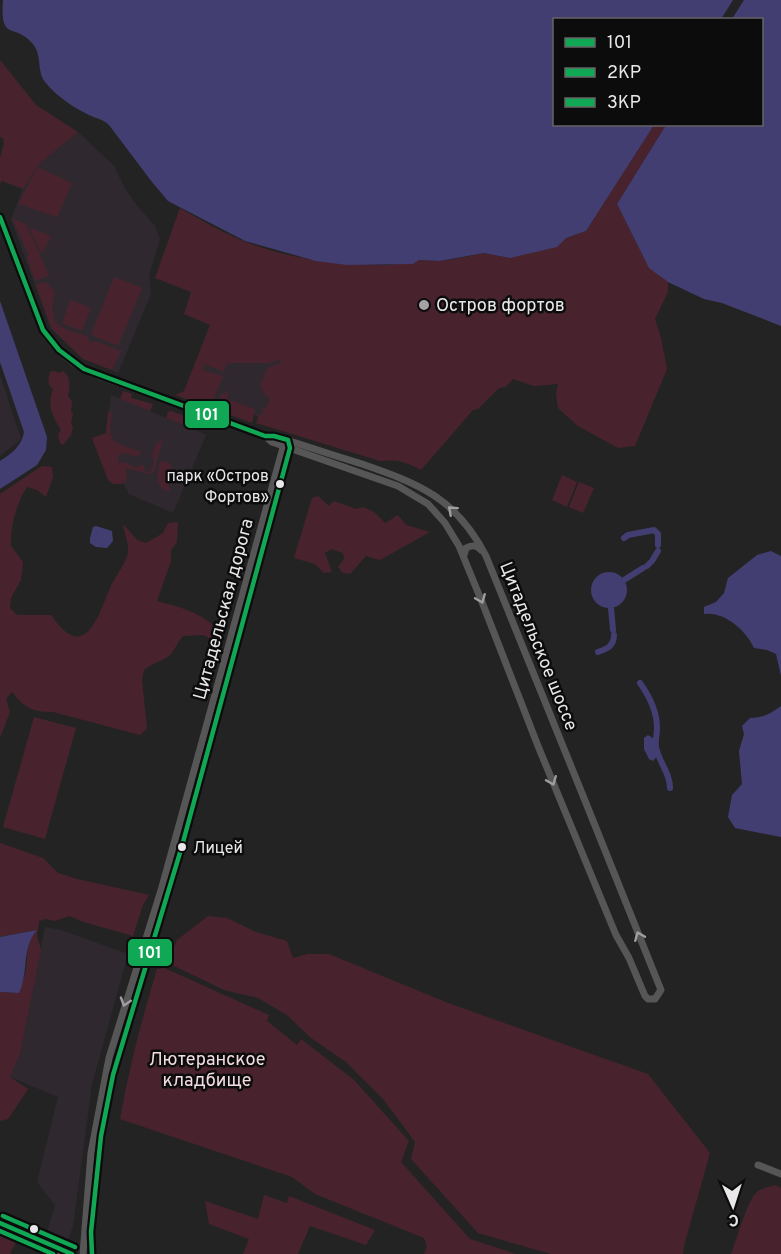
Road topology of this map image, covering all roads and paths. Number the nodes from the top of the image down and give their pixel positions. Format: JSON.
{"nodes":[{"id":1,"x":0,"y":217,"type":"edge"},
{"id":2,"x":287,"y":444,"type":"junction"},
{"id":3,"x":486,"y":556,"type":"junction"},
{"id":4,"x":464,"y":557,"type":"junction"},
{"id":5,"x":758,"y":1165,"type":"dead end"},
{"id":6,"x":781,"y":1174,"type":"edge"},
{"id":7,"x":0,"y":1224,"type":"edge"},
{"id":8,"x":83,"y":1238,"type":"junction"},
{"id":9,"x":65,"y":1253,"type":"edge"},
{"id":10,"x":83,"y":1254,"type":"edge"},
{"id":11,"x":92,"y":1254,"type":"edge"}],
"edges":[{"from":1,"to":2,"type":"street","name":"Цитадельское шоссе"},
{"from":3,"to":2,"type":"street","name":"Цитадельское шоссе","one_way":true},
{"from":2,"to":4,"type":"street","name":"Цитадельское шоссе"},
{"from":2,"to":8,"type":"street","name":"Цитадельская дорога","one_way":true},
{"from":2,"to":11,"type":"street","name":"Цитадельская дорога"},
{"from":3,"to":4,"type":"street"},
{"from":4,"to":3,"type":"street","name":"Цитадельское шоссе","one_way":true},
{"from":5,"to":6,"type":"street"},
{"from":7,"to":9,"type":"main road"},
{"from":8,"to":9,"type":"street"},
{"from":8,"to":10,"type":"street","name":"Цитадельская дорога"}]}
